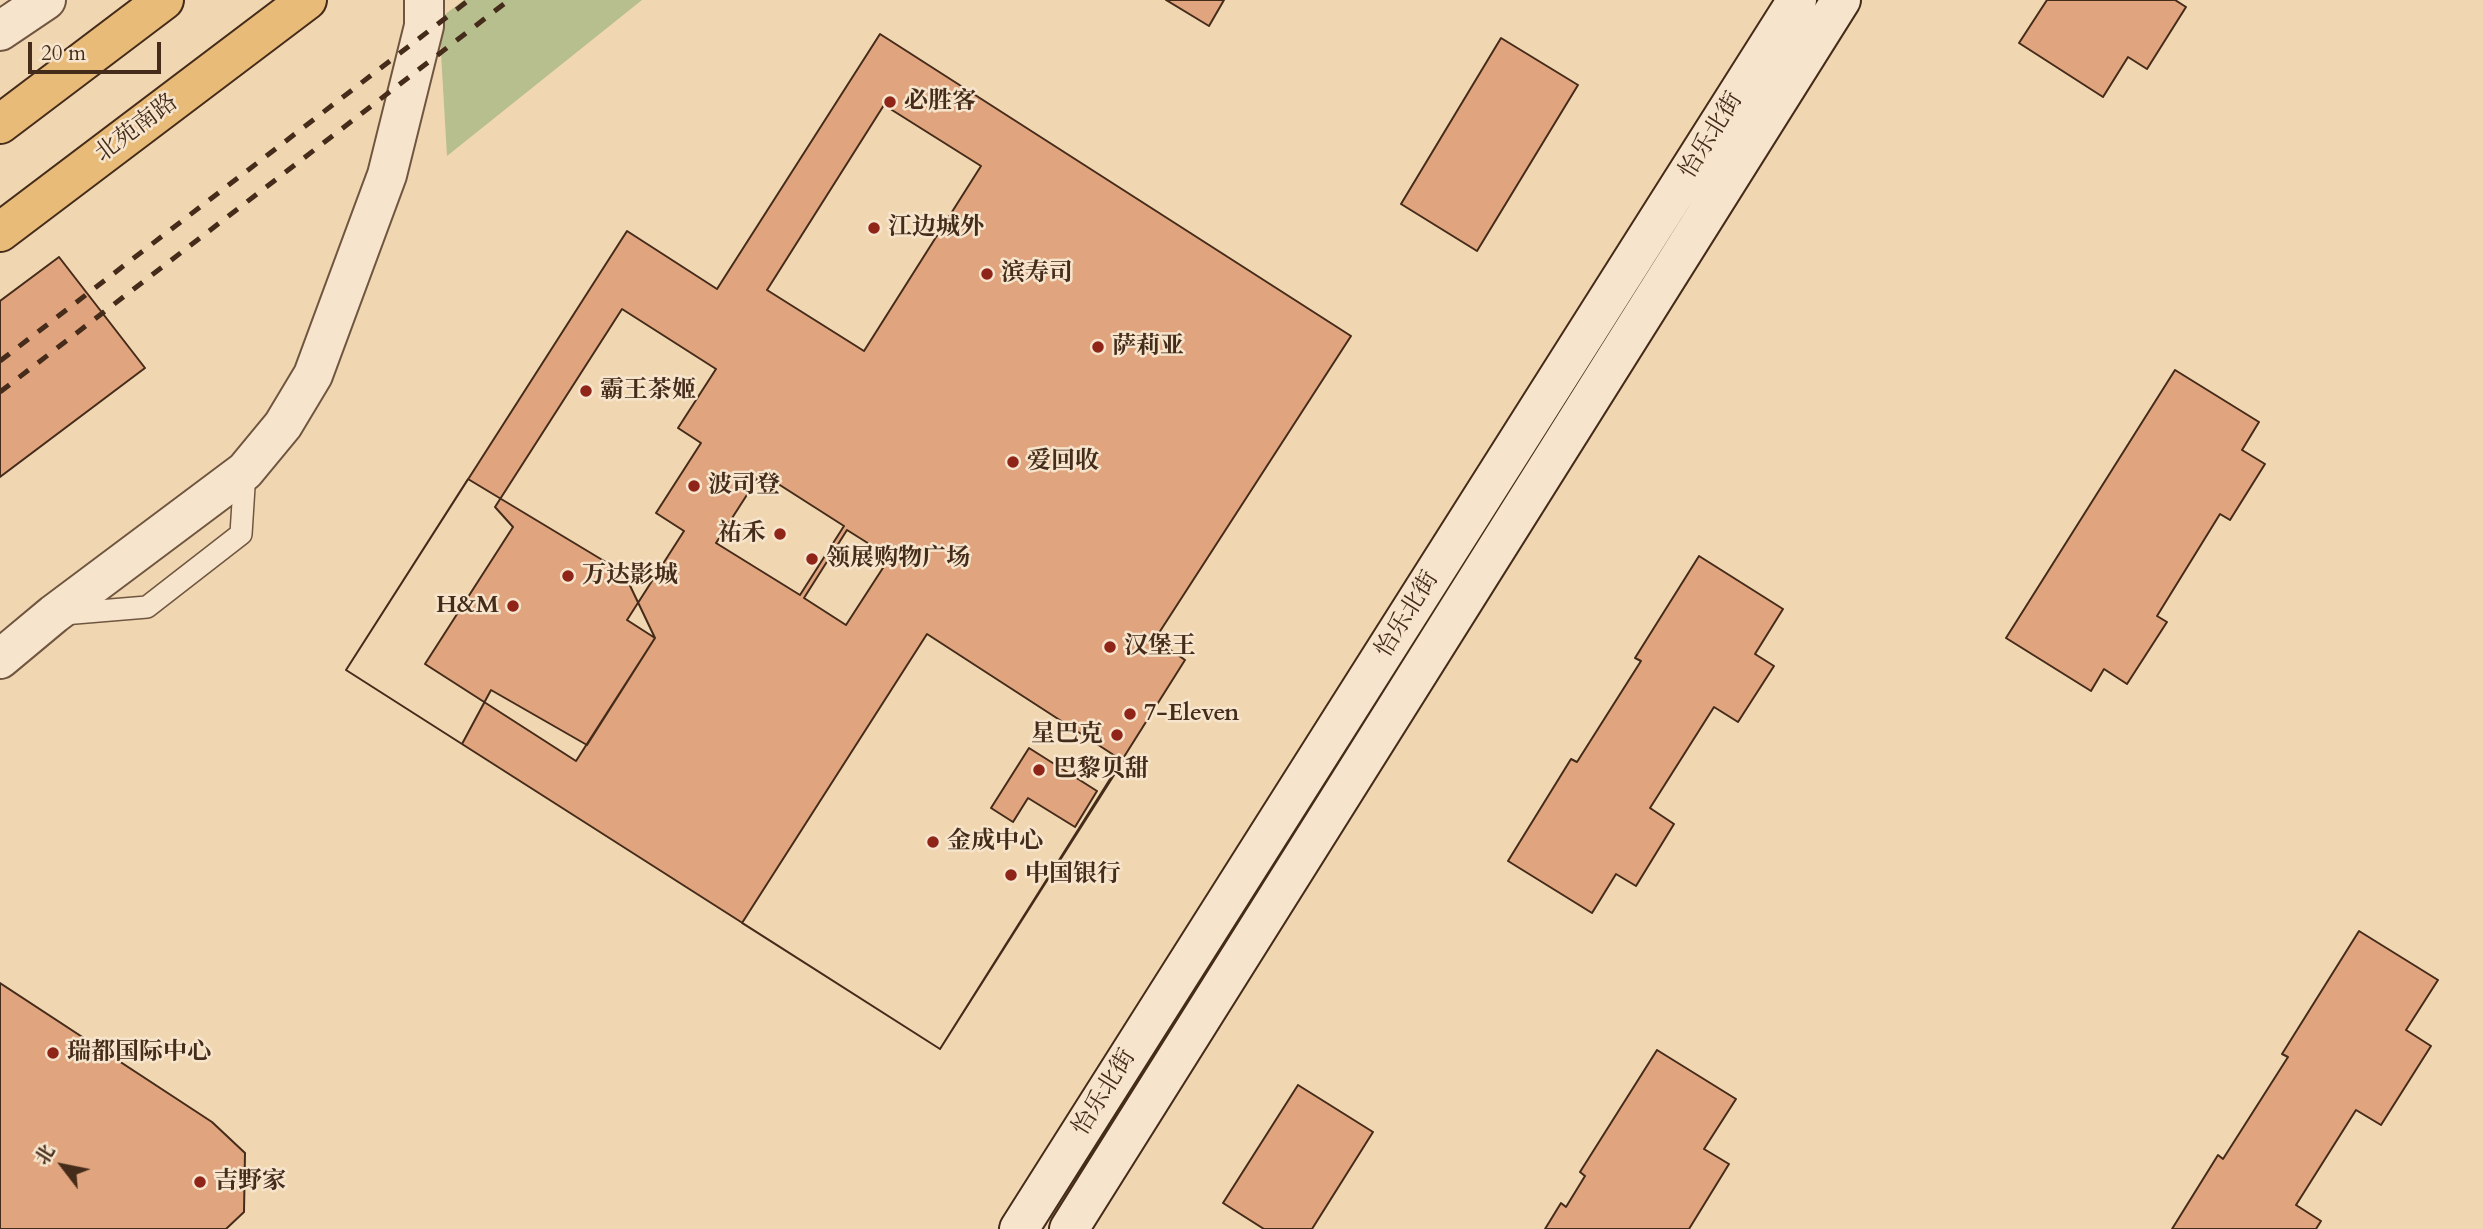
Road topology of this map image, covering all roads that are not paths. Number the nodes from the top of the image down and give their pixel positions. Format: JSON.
{"nodes":[{"id":1,"x":46,"y":0,"type":"edge"},
{"id":2,"x":164,"y":0,"type":"edge"},
{"id":3,"x":307,"y":0,"type":"edge"},
{"id":4,"x":425,"y":0,"type":"edge"},
{"id":5,"x":1797,"y":0,"type":"edge"},
{"id":6,"x":1841,"y":0,"type":"edge"},
{"id":7,"x":0,"y":31,"type":"edge"},
{"id":8,"x":0,"y":124,"type":"edge"},
{"id":9,"x":0,"y":232,"type":"edge"},
{"id":10,"x":245,"y":471,"type":"junction"},
{"id":11,"x":54,"y":614,"type":"junction"},
{"id":12,"x":0,"y":659,"type":"edge"},
{"id":13,"x":1019,"y":1229,"type":"edge"},
{"id":14,"x":1069,"y":1229,"type":"edge"}],
"edges":[{"from":1,"to":7,"type":"main road"},
{"from":2,"to":8,"type":"highway"},
{"from":3,"to":9,"type":"highway","name":"北苑南路"},
{"from":4,"to":10,"type":"main road"},
{"from":5,"to":13,"type":"main road","name":"怡乐北街"},
{"from":6,"to":14,"type":"main road","name":"怡乐北街"},
{"from":10,"to":11,"type":"main road"},
{"from":10,"to":11,"type":"lane"},
{"from":11,"to":12,"type":"main road"}]}
